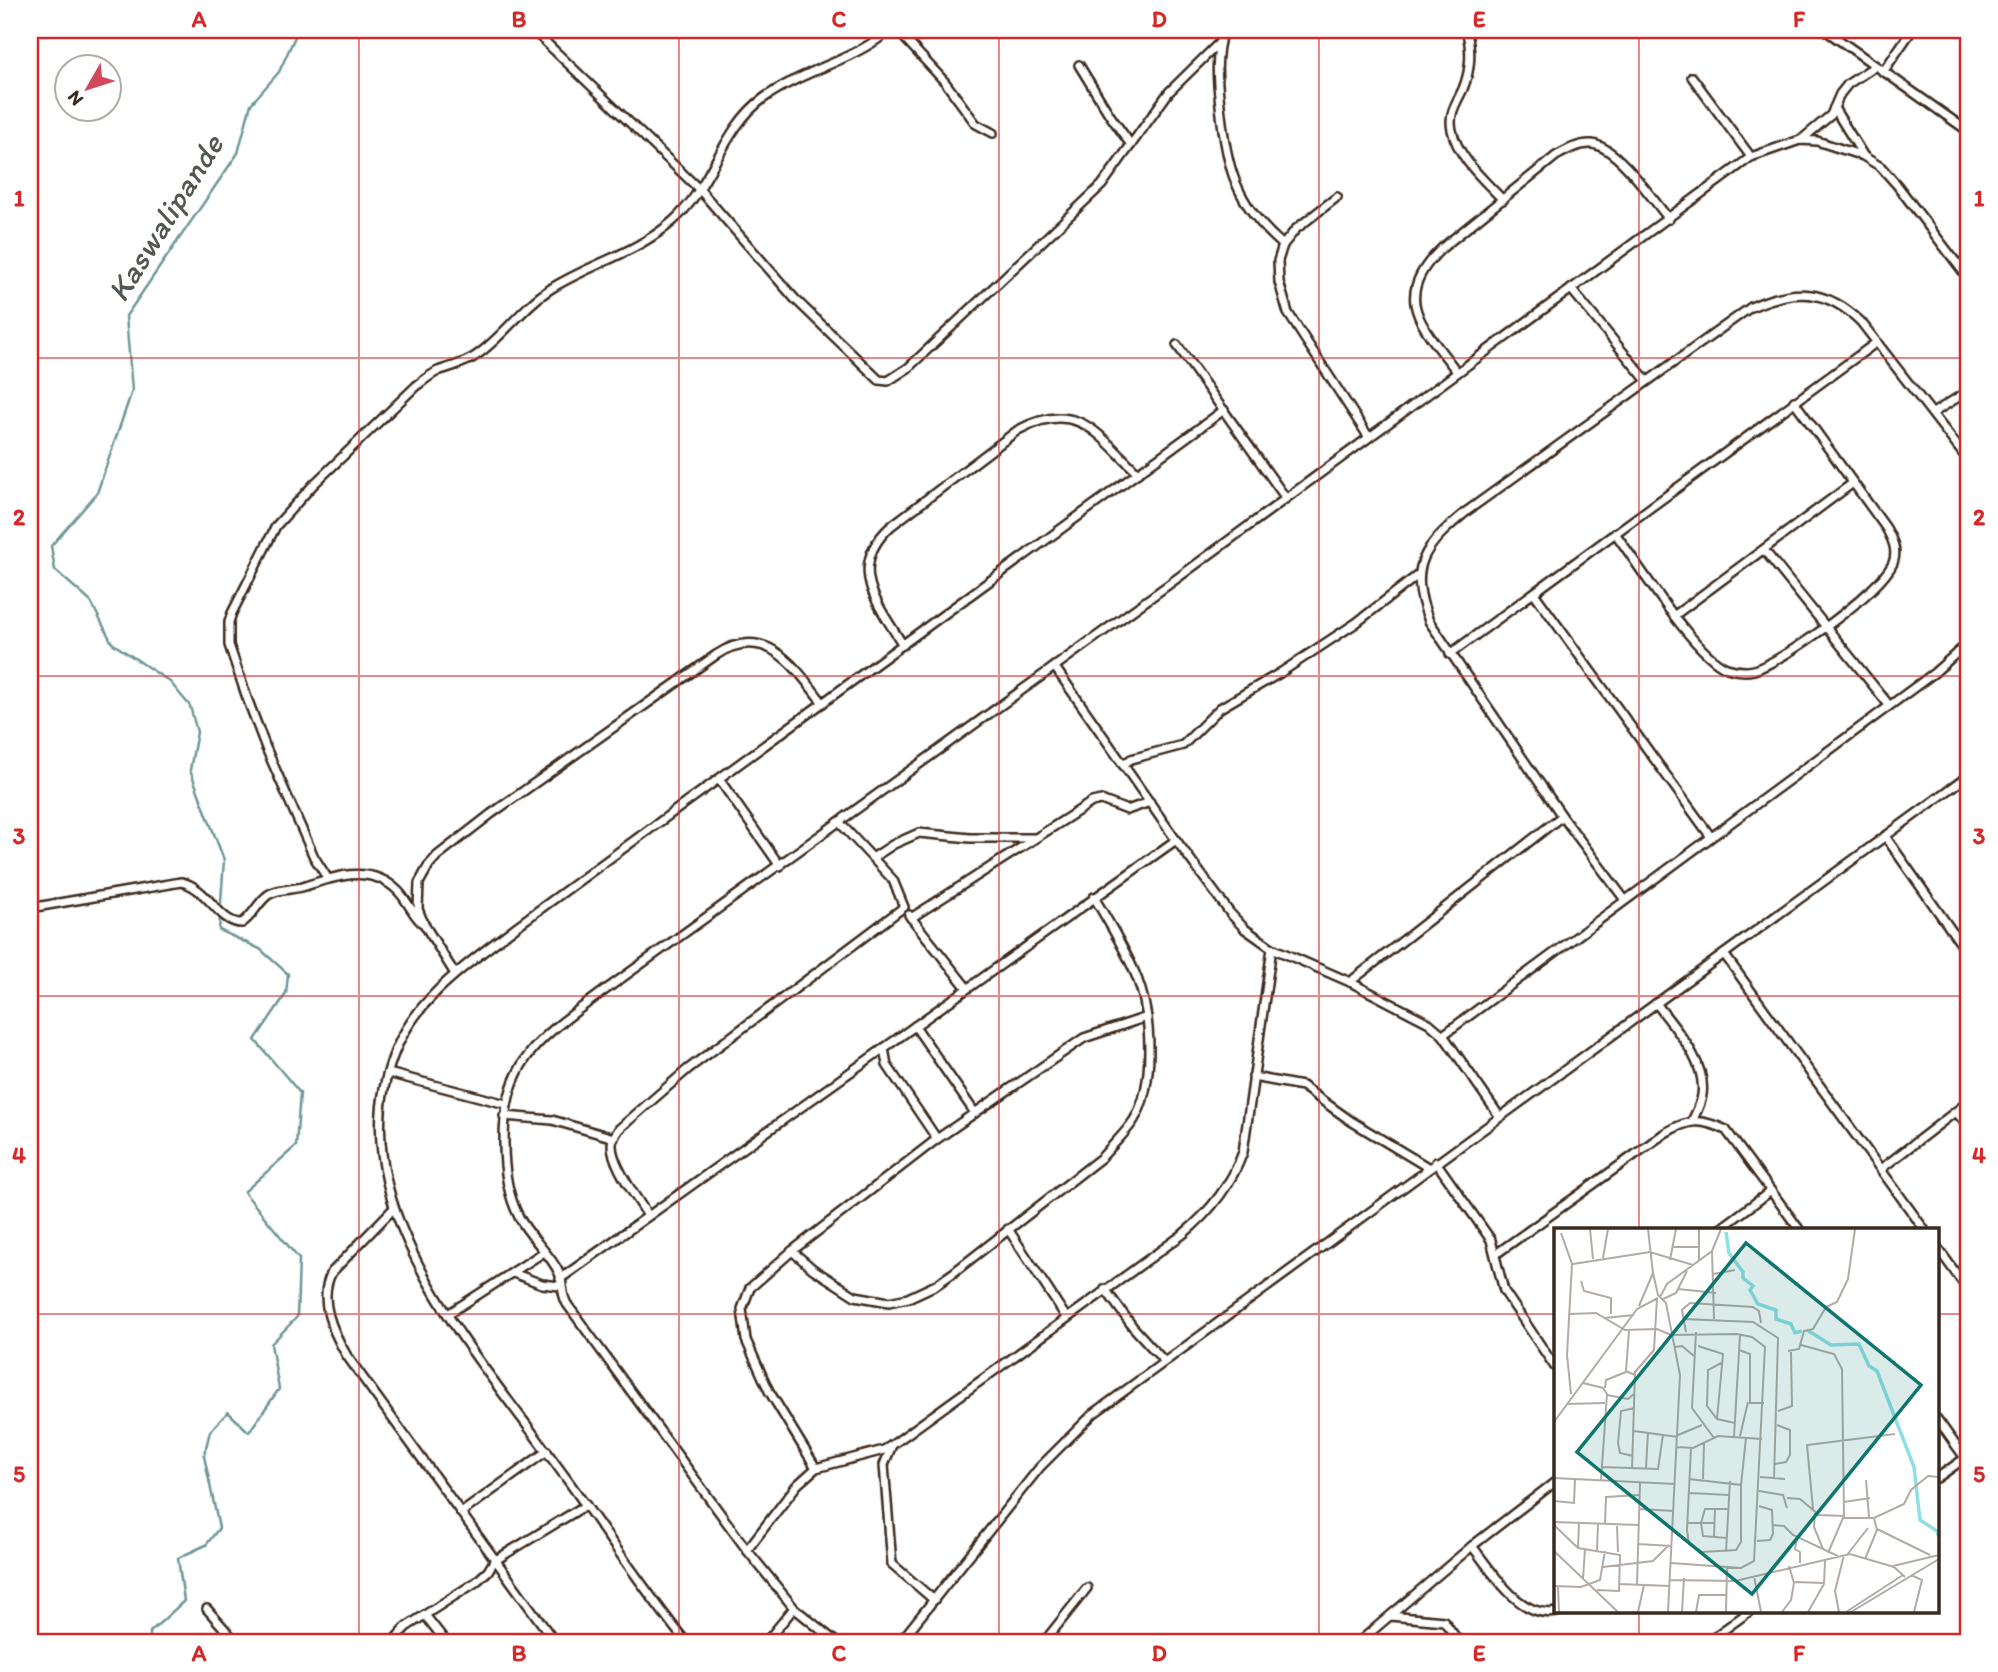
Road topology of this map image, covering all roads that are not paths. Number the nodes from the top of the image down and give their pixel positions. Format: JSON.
{"nodes":[{"id":1,"x":533,"y":30,"type":"edge"},
{"id":2,"x":890,"y":30,"type":"edge"},
{"id":3,"x":897,"y":30,"type":"edge"},
{"id":4,"x":1223,"y":30,"type":"edge"},
{"id":5,"x":1466,"y":30,"type":"edge"},
{"id":6,"x":1825,"y":30,"type":"edge"},
{"id":7,"x":1912,"y":30,"type":"edge"},
{"id":8,"x":1218,"y":44,"type":"junction"},
{"id":9,"x":1079,"y":65,"type":"dead end"},
{"id":10,"x":1875,"y":66,"type":"junction"},
{"id":11,"x":1883,"y":72,"type":"junction"},
{"id":12,"x":1692,"y":77,"type":"dead end"},
{"id":13,"x":1834,"y":108,"type":"junction"},
{"id":14,"x":1968,"y":131,"type":"edge"},
{"id":15,"x":993,"y":133,"type":"dead end"},
{"id":16,"x":1800,"y":140,"type":"junction"},
{"id":17,"x":1131,"y":145,"type":"junction"},
{"id":18,"x":1863,"y":156,"type":"junction"},
{"id":19,"x":1751,"y":157,"type":"junction"},
{"id":20,"x":699,"y":190,"type":"junction"},
{"id":21,"x":1337,"y":197,"type":"dead end"},
{"id":22,"x":1503,"y":200,"type":"junction"},
{"id":23,"x":1669,"y":219,"type":"junction"},
{"id":24,"x":1283,"y":245,"type":"junction"},
{"id":25,"x":1968,"y":258,"type":"edge"},
{"id":26,"x":1959,"y":265,"type":"junction"},
{"id":27,"x":1968,"y":278,"type":"edge"},
{"id":28,"x":1572,"y":289,"type":"junction"},
{"id":29,"x":1877,"y":342,"type":"junction"},
{"id":30,"x":1177,"y":345,"type":"dead end"},
{"id":31,"x":1457,"y":372,"type":"junction"},
{"id":32,"x":1647,"y":381,"type":"junction"},
{"id":33,"x":1968,"y":391,"type":"edge"},
{"id":34,"x":1794,"y":401,"type":"junction"},
{"id":35,"x":1224,"y":410,"type":"junction"},
{"id":36,"x":1933,"y":413,"type":"junction"},
{"id":37,"x":1368,"y":436,"type":"junction"},
{"id":38,"x":1968,"y":460,"type":"edge"},
{"id":39,"x":1138,"y":473,"type":"junction"},
{"id":40,"x":1853,"y":482,"type":"junction"},
{"id":41,"x":1285,"y":497,"type":"junction"},
{"id":42,"x":1615,"y":533,"type":"junction"},
{"id":43,"x":1764,"y":550,"type":"junction"},
{"id":44,"x":1418,"y":575,"type":"junction"},
{"id":45,"x":1534,"y":593,"type":"junction"},
{"id":46,"x":1675,"y":615,"type":"junction"},
{"id":47,"x":1825,"y":627,"type":"junction"},
{"id":48,"x":1968,"y":643,"type":"edge"},
{"id":49,"x":902,"y":645,"type":"junction"},
{"id":50,"x":1450,"y":654,"type":"junction"},
{"id":51,"x":1054,"y":666,"type":"junction"},
{"id":52,"x":823,"y":703,"type":"junction"},
{"id":53,"x":1889,"y":705,"type":"junction"},
{"id":54,"x":1123,"y":765,"type":"junction"},
{"id":55,"x":1968,"y":776,"type":"edge"},
{"id":56,"x":719,"y":779,"type":"junction"},
{"id":57,"x":1150,"y":802,"type":"junction"},
{"id":58,"x":1562,"y":816,"type":"junction"},
{"id":59,"x":839,"y":822,"type":"junction"},
{"id":60,"x":1885,"y":836,"type":"junction"},
{"id":61,"x":1711,"y":837,"type":"junction"},
{"id":62,"x":1034,"y":838,"type":"junction"},
{"id":63,"x":1176,"y":839,"type":"junction"},
{"id":64,"x":874,"y":857,"type":"junction"},
{"id":65,"x":780,"y":866,"type":"junction"},
{"id":66,"x":328,"y":879,"type":"junction"},
{"id":67,"x":1094,"y":897,"type":"junction"},
{"id":68,"x":1625,"y":900,"type":"junction"},
{"id":69,"x":904,"y":907,"type":"junction"},
{"id":70,"x":30,"y":908,"type":"edge"},
{"id":71,"x":911,"y":918,"type":"junction"},
{"id":72,"x":424,"y":924,"type":"junction"},
{"id":73,"x":1272,"y":948,"type":"junction"},
{"id":74,"x":1724,"y":954,"type":"junction"},
{"id":75,"x":1968,"y":954,"type":"edge"},
{"id":76,"x":456,"y":974,"type":"junction"},
{"id":77,"x":1350,"y":982,"type":"junction"},
{"id":78,"x":967,"y":988,"type":"junction"},
{"id":79,"x":1656,"y":1003,"type":"junction"},
{"id":80,"x":1147,"y":1017,"type":"junction"},
{"id":81,"x":915,"y":1026,"type":"junction"},
{"id":82,"x":1443,"y":1035,"type":"junction"},
{"id":83,"x":884,"y":1048,"type":"junction"},
{"id":84,"x":388,"y":1073,"type":"junction"},
{"id":85,"x":1252,"y":1077,"type":"junction"},
{"id":86,"x":1968,"y":1102,"type":"edge"},
{"id":87,"x":506,"y":1104,"type":"junction"},
{"id":88,"x":1956,"y":1112,"type":"junction"},
{"id":89,"x":975,"y":1113,"type":"junction"},
{"id":90,"x":504,"y":1116,"type":"junction"},
{"id":91,"x":1500,"y":1117,"type":"junction"},
{"id":92,"x":1692,"y":1121,"type":"junction"},
{"id":93,"x":1968,"y":1126,"type":"edge"},
{"id":94,"x":614,"y":1138,"type":"junction"},
{"id":95,"x":937,"y":1139,"type":"junction"},
{"id":96,"x":1436,"y":1163,"type":"junction"},
{"id":97,"x":1429,"y":1168,"type":"junction"},
{"id":98,"x":1881,"y":1169,"type":"junction"},
{"id":99,"x":1771,"y":1191,"type":"junction"},
{"id":100,"x":394,"y":1209,"type":"junction"},
{"id":101,"x":648,"y":1216,"type":"junction"},
{"id":102,"x":1721,"y":1228,"type":"edge"},
{"id":103,"x":1798,"y":1228,"type":"edge"},
{"id":104,"x":1923,"y":1228,"type":"edge"},
{"id":105,"x":1008,"y":1229,"type":"junction"},
{"id":106,"x":1938,"y":1248,"type":"edge"},
{"id":107,"x":792,"y":1251,"type":"junction"},
{"id":108,"x":544,"y":1252,"type":"junction"},
{"id":109,"x":1496,"y":1254,"type":"junction"},
{"id":110,"x":513,"y":1273,"type":"junction"},
{"id":111,"x":560,"y":1282,"type":"junction"},
{"id":112,"x":1105,"y":1289,"type":"junction"},
{"id":113,"x":1968,"y":1290,"type":"edge"},
{"id":114,"x":448,"y":1314,"type":"junction"},
{"id":115,"x":1066,"y":1317,"type":"junction"},
{"id":116,"x":1552,"y":1356,"type":"edge"},
{"id":117,"x":1164,"y":1361,"type":"junction"},
{"id":118,"x":1938,"y":1420,"type":"edge"},
{"id":119,"x":892,"y":1445,"type":"junction"},
{"id":120,"x":547,"y":1451,"type":"junction"},
{"id":121,"x":1966,"y":1457,"type":"edge"},
{"id":122,"x":816,"y":1468,"type":"junction"},
{"id":123,"x":1938,"y":1477,"type":"edge"},
{"id":124,"x":1554,"y":1483,"type":"edge"},
{"id":125,"x":586,"y":1505,"type":"junction"},
{"id":126,"x":461,"y":1513,"type":"junction"},
{"id":127,"x":1472,"y":1546,"type":"junction"},
{"id":128,"x":747,"y":1550,"type":"junction"},
{"id":129,"x":494,"y":1561,"type":"junction"},
{"id":130,"x":1087,"y":1588,"type":"dead end"},
{"id":131,"x":934,"y":1600,"type":"junction"},
{"id":132,"x":794,"y":1608,"type":"junction"},
{"id":133,"x":207,"y":1609,"type":"dead end"},
{"id":134,"x":1554,"y":1612,"type":"edge"},
{"id":135,"x":1749,"y":1612,"type":"edge"},
{"id":136,"x":425,"y":1615,"type":"junction"},
{"id":137,"x":1390,"y":1616,"type":"junction"},
{"id":138,"x":236,"y":1642,"type":"edge"},
{"id":139,"x":395,"y":1642,"type":"edge"},
{"id":140,"x":446,"y":1642,"type":"edge"},
{"id":141,"x":555,"y":1642,"type":"edge"},
{"id":142,"x":686,"y":1642,"type":"edge"},
{"id":143,"x":766,"y":1642,"type":"edge"},
{"id":144,"x":836,"y":1642,"type":"edge"},
{"id":145,"x":900,"y":1642,"type":"edge"},
{"id":146,"x":1044,"y":1642,"type":"edge"},
{"id":147,"x":1359,"y":1642,"type":"edge"},
{"id":148,"x":1459,"y":1642,"type":"edge"},
{"id":149,"x":1707,"y":1642,"type":"edge"}],
"edges":[{"from":1,"to":20,"type":"street"},
{"from":2,"to":20,"type":"street"},
{"from":3,"to":15,"type":"street"},
{"from":4,"to":8,"type":"street"},
{"from":5,"to":22,"type":"street"},
{"from":6,"to":10,"type":"street"},
{"from":7,"to":11,"type":"street"},
{"from":8,"to":17,"type":"street"},
{"from":8,"to":24,"type":"street"},
{"from":9,"to":17,"type":"street"},
{"from":10,"to":11,"type":"street"},
{"from":10,"to":13,"type":"street"},
{"from":11,"to":14,"type":"street"},
{"from":12,"to":19,"type":"street"},
{"from":13,"to":16,"type":"street"},
{"from":13,"to":18,"type":"street"},
{"from":16,"to":18,"type":"street"},
{"from":16,"to":19,"type":"street"},
{"from":17,"to":20,"type":"street"},
{"from":18,"to":26,"type":"street"},
{"from":19,"to":23,"type":"street"},
{"from":20,"to":66,"type":"street"},
{"from":21,"to":24,"type":"street"},
{"from":22,"to":23,"type":"street"},
{"from":22,"to":31,"type":"street"},
{"from":23,"to":28,"type":"street"},
{"from":24,"to":37,"type":"street"},
{"from":25,"to":26,"type":"street"},
{"from":26,"to":27,"type":"street"},
{"from":28,"to":31,"type":"street"},
{"from":28,"to":32,"type":"street"},
{"from":29,"to":32,"type":"street"},
{"from":29,"to":34,"type":"street"},
{"from":29,"to":36,"type":"street"},
{"from":30,"to":35,"type":"street"},
{"from":31,"to":37,"type":"street"},
{"from":32,"to":44,"type":"street"},
{"from":33,"to":36,"type":"street"},
{"from":34,"to":40,"type":"street"},
{"from":34,"to":42,"type":"street"},
{"from":35,"to":39,"type":"street"},
{"from":35,"to":41,"type":"street"},
{"from":36,"to":38,"type":"street"},
{"from":37,"to":41,"type":"street"},
{"from":39,"to":49,"type":"street"},
{"from":39,"to":49,"type":"street"},
{"from":40,"to":43,"type":"street"},
{"from":40,"to":47,"type":"street"},
{"from":41,"to":51,"type":"street"},
{"from":42,"to":45,"type":"street"},
{"from":42,"to":46,"type":"street"},
{"from":43,"to":46,"type":"street"},
{"from":43,"to":47,"type":"street"},
{"from":44,"to":50,"type":"street"},
{"from":44,"to":54,"type":"street"},
{"from":45,"to":50,"type":"street"},
{"from":45,"to":61,"type":"street"},
{"from":46,"to":47,"type":"street"},
{"from":47,"to":53,"type":"street"},
{"from":48,"to":53,"type":"street"},
{"from":49,"to":52,"type":"street"},
{"from":50,"to":58,"type":"street"},
{"from":51,"to":54,"type":"street"},
{"from":51,"to":59,"type":"street"},
{"from":52,"to":56,"type":"street"},
{"from":52,"to":72,"type":"street"},
{"from":53,"to":61,"type":"street"},
{"from":54,"to":57,"type":"street"},
{"from":55,"to":60,"type":"street"},
{"from":56,"to":65,"type":"street"},
{"from":56,"to":76,"type":"street"},
{"from":57,"to":62,"type":"street"},
{"from":57,"to":63,"type":"street"},
{"from":58,"to":68,"type":"street"},
{"from":58,"to":77,"type":"street"},
{"from":59,"to":64,"type":"street"},
{"from":59,"to":65,"type":"street"},
{"from":60,"to":74,"type":"street"},
{"from":60,"to":75,"type":"street"},
{"from":61,"to":68,"type":"street"},
{"from":62,"to":64,"type":"street"},
{"from":62,"to":71,"type":"street"},
{"from":63,"to":67,"type":"street"},
{"from":63,"to":73,"type":"street"},
{"from":64,"to":69,"type":"street"},
{"from":65,"to":87,"type":"street"},
{"from":66,"to":70,"type":"street"},
{"from":66,"to":72,"type":"street"},
{"from":67,"to":78,"type":"street"},
{"from":67,"to":80,"type":"street"},
{"from":68,"to":82,"type":"street"},
{"from":69,"to":71,"type":"street"},
{"from":69,"to":94,"type":"street"},
{"from":71,"to":78,"type":"street"},
{"from":72,"to":76,"type":"street"},
{"from":73,"to":77,"type":"street"},
{"from":73,"to":85,"type":"street"},
{"from":74,"to":79,"type":"street"},
{"from":74,"to":98,"type":"street"},
{"from":76,"to":84,"type":"street"},
{"from":77,"to":82,"type":"street"},
{"from":78,"to":81,"type":"street"},
{"from":79,"to":91,"type":"street"},
{"from":79,"to":92,"type":"street"},
{"from":80,"to":89,"type":"street"},
{"from":80,"to":105,"type":"street"},
{"from":81,"to":83,"type":"street"},
{"from":81,"to":89,"type":"street"},
{"from":82,"to":91,"type":"street"},
{"from":83,"to":95,"type":"street"},
{"from":83,"to":101,"type":"street"},
{"from":84,"to":87,"type":"street"},
{"from":84,"to":100,"type":"street"},
{"from":85,"to":97,"type":"street"},
{"from":85,"to":112,"type":"street"},
{"from":86,"to":88,"type":"street"},
{"from":87,"to":90,"type":"street"},
{"from":88,"to":93,"type":"street"},
{"from":88,"to":98,"type":"street"},
{"from":89,"to":95,"type":"street"},
{"from":90,"to":94,"type":"street"},
{"from":90,"to":108,"type":"street"},
{"from":91,"to":96,"type":"street"},
{"from":92,"to":99,"type":"street"},
{"from":92,"to":109,"type":"street"},
{"from":94,"to":101,"type":"street"},
{"from":95,"to":107,"type":"street"},
{"from":96,"to":97,"type":"street"},
{"from":96,"to":109,"type":"street"},
{"from":97,"to":117,"type":"street"},
{"from":98,"to":104,"type":"street"},
{"from":99,"to":102,"type":"street"},
{"from":99,"to":103,"type":"street"},
{"from":100,"to":114,"type":"street"},
{"from":100,"to":126,"type":"street"},
{"from":101,"to":111,"type":"street"},
{"from":105,"to":107,"type":"street"},
{"from":105,"to":115,"type":"street"},
{"from":106,"to":113,"type":"street"},
{"from":107,"to":122,"type":"street"},
{"from":108,"to":110,"type":"street"},
{"from":108,"to":111,"type":"street"},
{"from":109,"to":116,"type":"street"},
{"from":110,"to":111,"type":"street"},
{"from":110,"to":114,"type":"street"},
{"from":111,"to":128,"type":"street"},
{"from":112,"to":115,"type":"street"},
{"from":112,"to":117,"type":"street"},
{"from":114,"to":120,"type":"street"},
{"from":115,"to":119,"type":"street"},
{"from":117,"to":131,"type":"street"},
{"from":118,"to":121,"type":"street"},
{"from":119,"to":122,"type":"street"},
{"from":119,"to":131,"type":"street"},
{"from":120,"to":125,"type":"street"},
{"from":120,"to":126,"type":"street"},
{"from":121,"to":123,"type":"street"},
{"from":122,"to":128,"type":"street"},
{"from":124,"to":127,"type":"street"},
{"from":125,"to":129,"type":"street"},
{"from":125,"to":142,"type":"street"},
{"from":126,"to":129,"type":"street"},
{"from":127,"to":134,"type":"street"},
{"from":127,"to":137,"type":"street"},
{"from":128,"to":132,"type":"street"},
{"from":129,"to":136,"type":"street"},
{"from":129,"to":141,"type":"street"},
{"from":130,"to":146,"type":"street"},
{"from":131,"to":145,"type":"street"},
{"from":132,"to":143,"type":"street"},
{"from":132,"to":144,"type":"street"},
{"from":133,"to":138,"type":"street"},
{"from":135,"to":149,"type":"street"},
{"from":136,"to":139,"type":"street"},
{"from":136,"to":140,"type":"street"},
{"from":137,"to":147,"type":"street"},
{"from":137,"to":148,"type":"street"}]}
